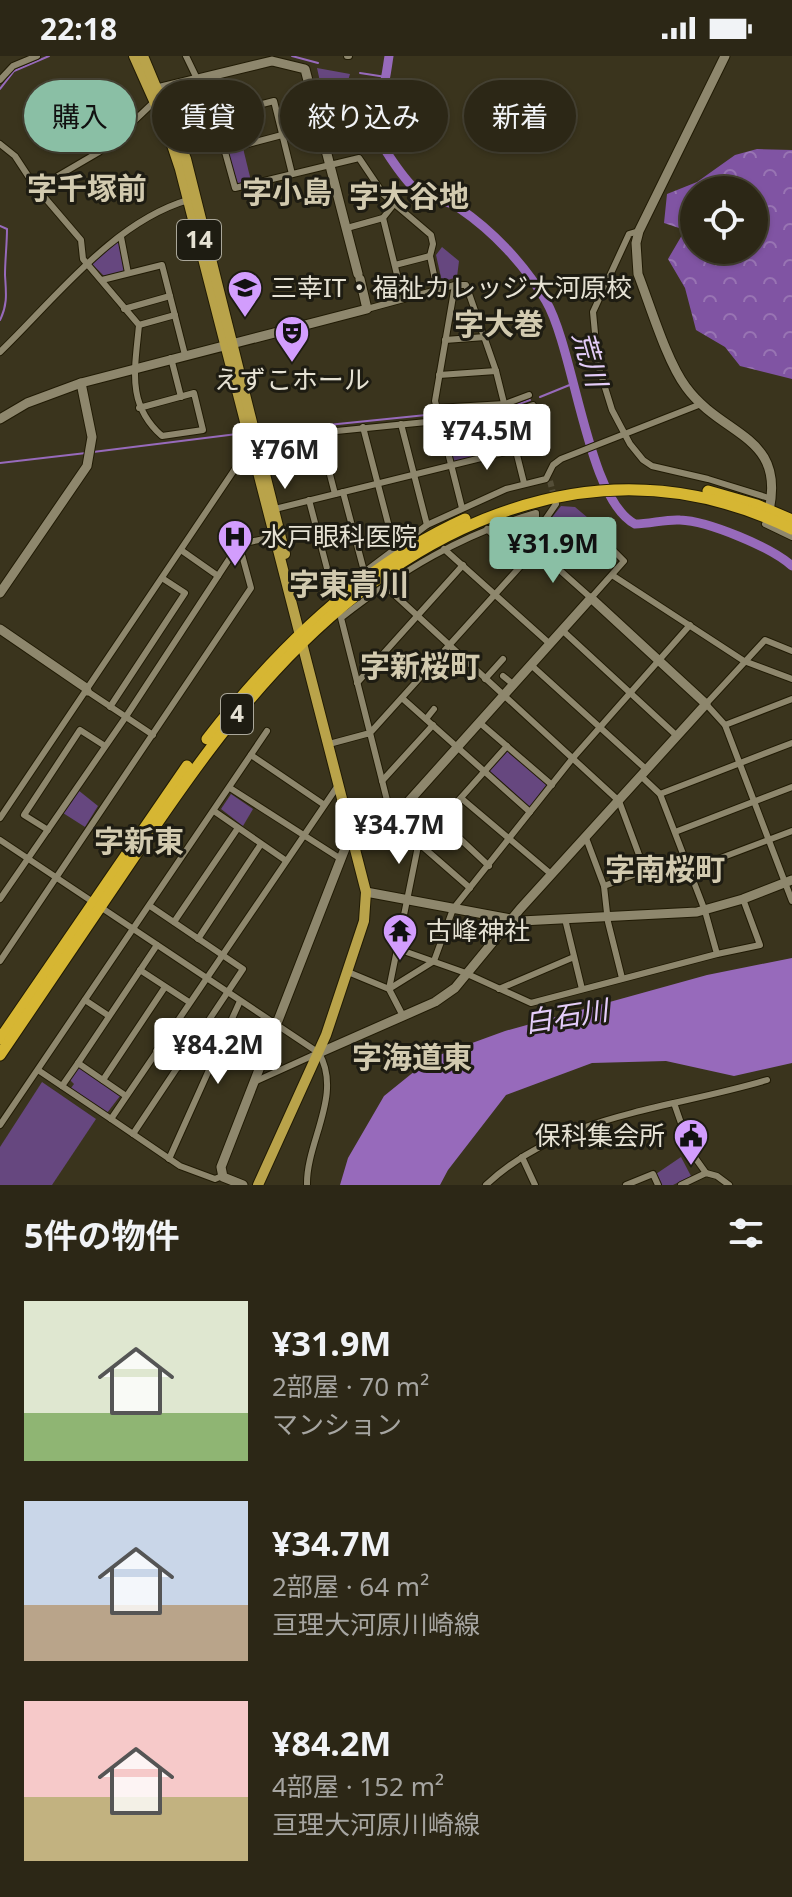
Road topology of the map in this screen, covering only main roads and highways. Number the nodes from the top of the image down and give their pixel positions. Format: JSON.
{"nodes":[{"id":1,"x":134,"y":56,"type":"edge"},
{"id":2,"x":143,"y":56,"type":"edge"},
{"id":3,"x":152,"y":87,"type":"edge"},
{"id":4,"x":152,"y":88,"type":"edge"},
{"id":5,"x":176,"y":152,"type":"edge"},
{"id":6,"x":183,"y":152,"type":"edge"},
{"id":7,"x":192,"y":199,"type":"junction"},
{"id":8,"x":576,"y":490,"type":"junction"},
{"id":9,"x":770,"y":509,"type":"junction"},
{"id":10,"x":270,"y":510,"type":"junction"},
{"id":11,"x":792,"y":520,"type":"edge"},
{"id":12,"x":792,"y":529,"type":"edge"},
{"id":13,"x":302,"y":635,"type":"junction"},
{"id":14,"x":96,"y":906,"type":"junction"},
{"id":15,"x":0,"y":1039,"type":"edge"},
{"id":16,"x":0,"y":1055,"type":"edge"},
{"id":17,"x":258,"y":1185,"type":"edge"}],
"edges":[{"from":1,"to":4,"type":"main road","number":"14"},
{"from":2,"to":3,"type":"main road","number":"14"},
{"from":5,"to":7,"type":"main road","number":"14"},
{"from":6,"to":7,"type":"main road","number":"14"},
{"from":7,"to":10,"type":"main road","number":"14"},
{"from":8,"to":9,"type":"highway","number":"4"},
{"from":8,"to":9,"type":"highway","number":"4"},
{"from":8,"to":13,"type":"highway","number":"4"},
{"from":9,"to":11,"type":"highway","number":"4"},
{"from":9,"to":12,"type":"highway","number":"4"},
{"from":10,"to":13,"type":"main road","number":"14"},
{"from":10,"to":13,"type":"main road","number":"14"},
{"from":13,"to":14,"type":"highway","number":"4"},
{"from":13,"to":17,"type":"main road","number":"14"},
{"from":14,"to":15,"type":"highway","number":"4"},
{"from":14,"to":16,"type":"highway","number":"4"}]}
